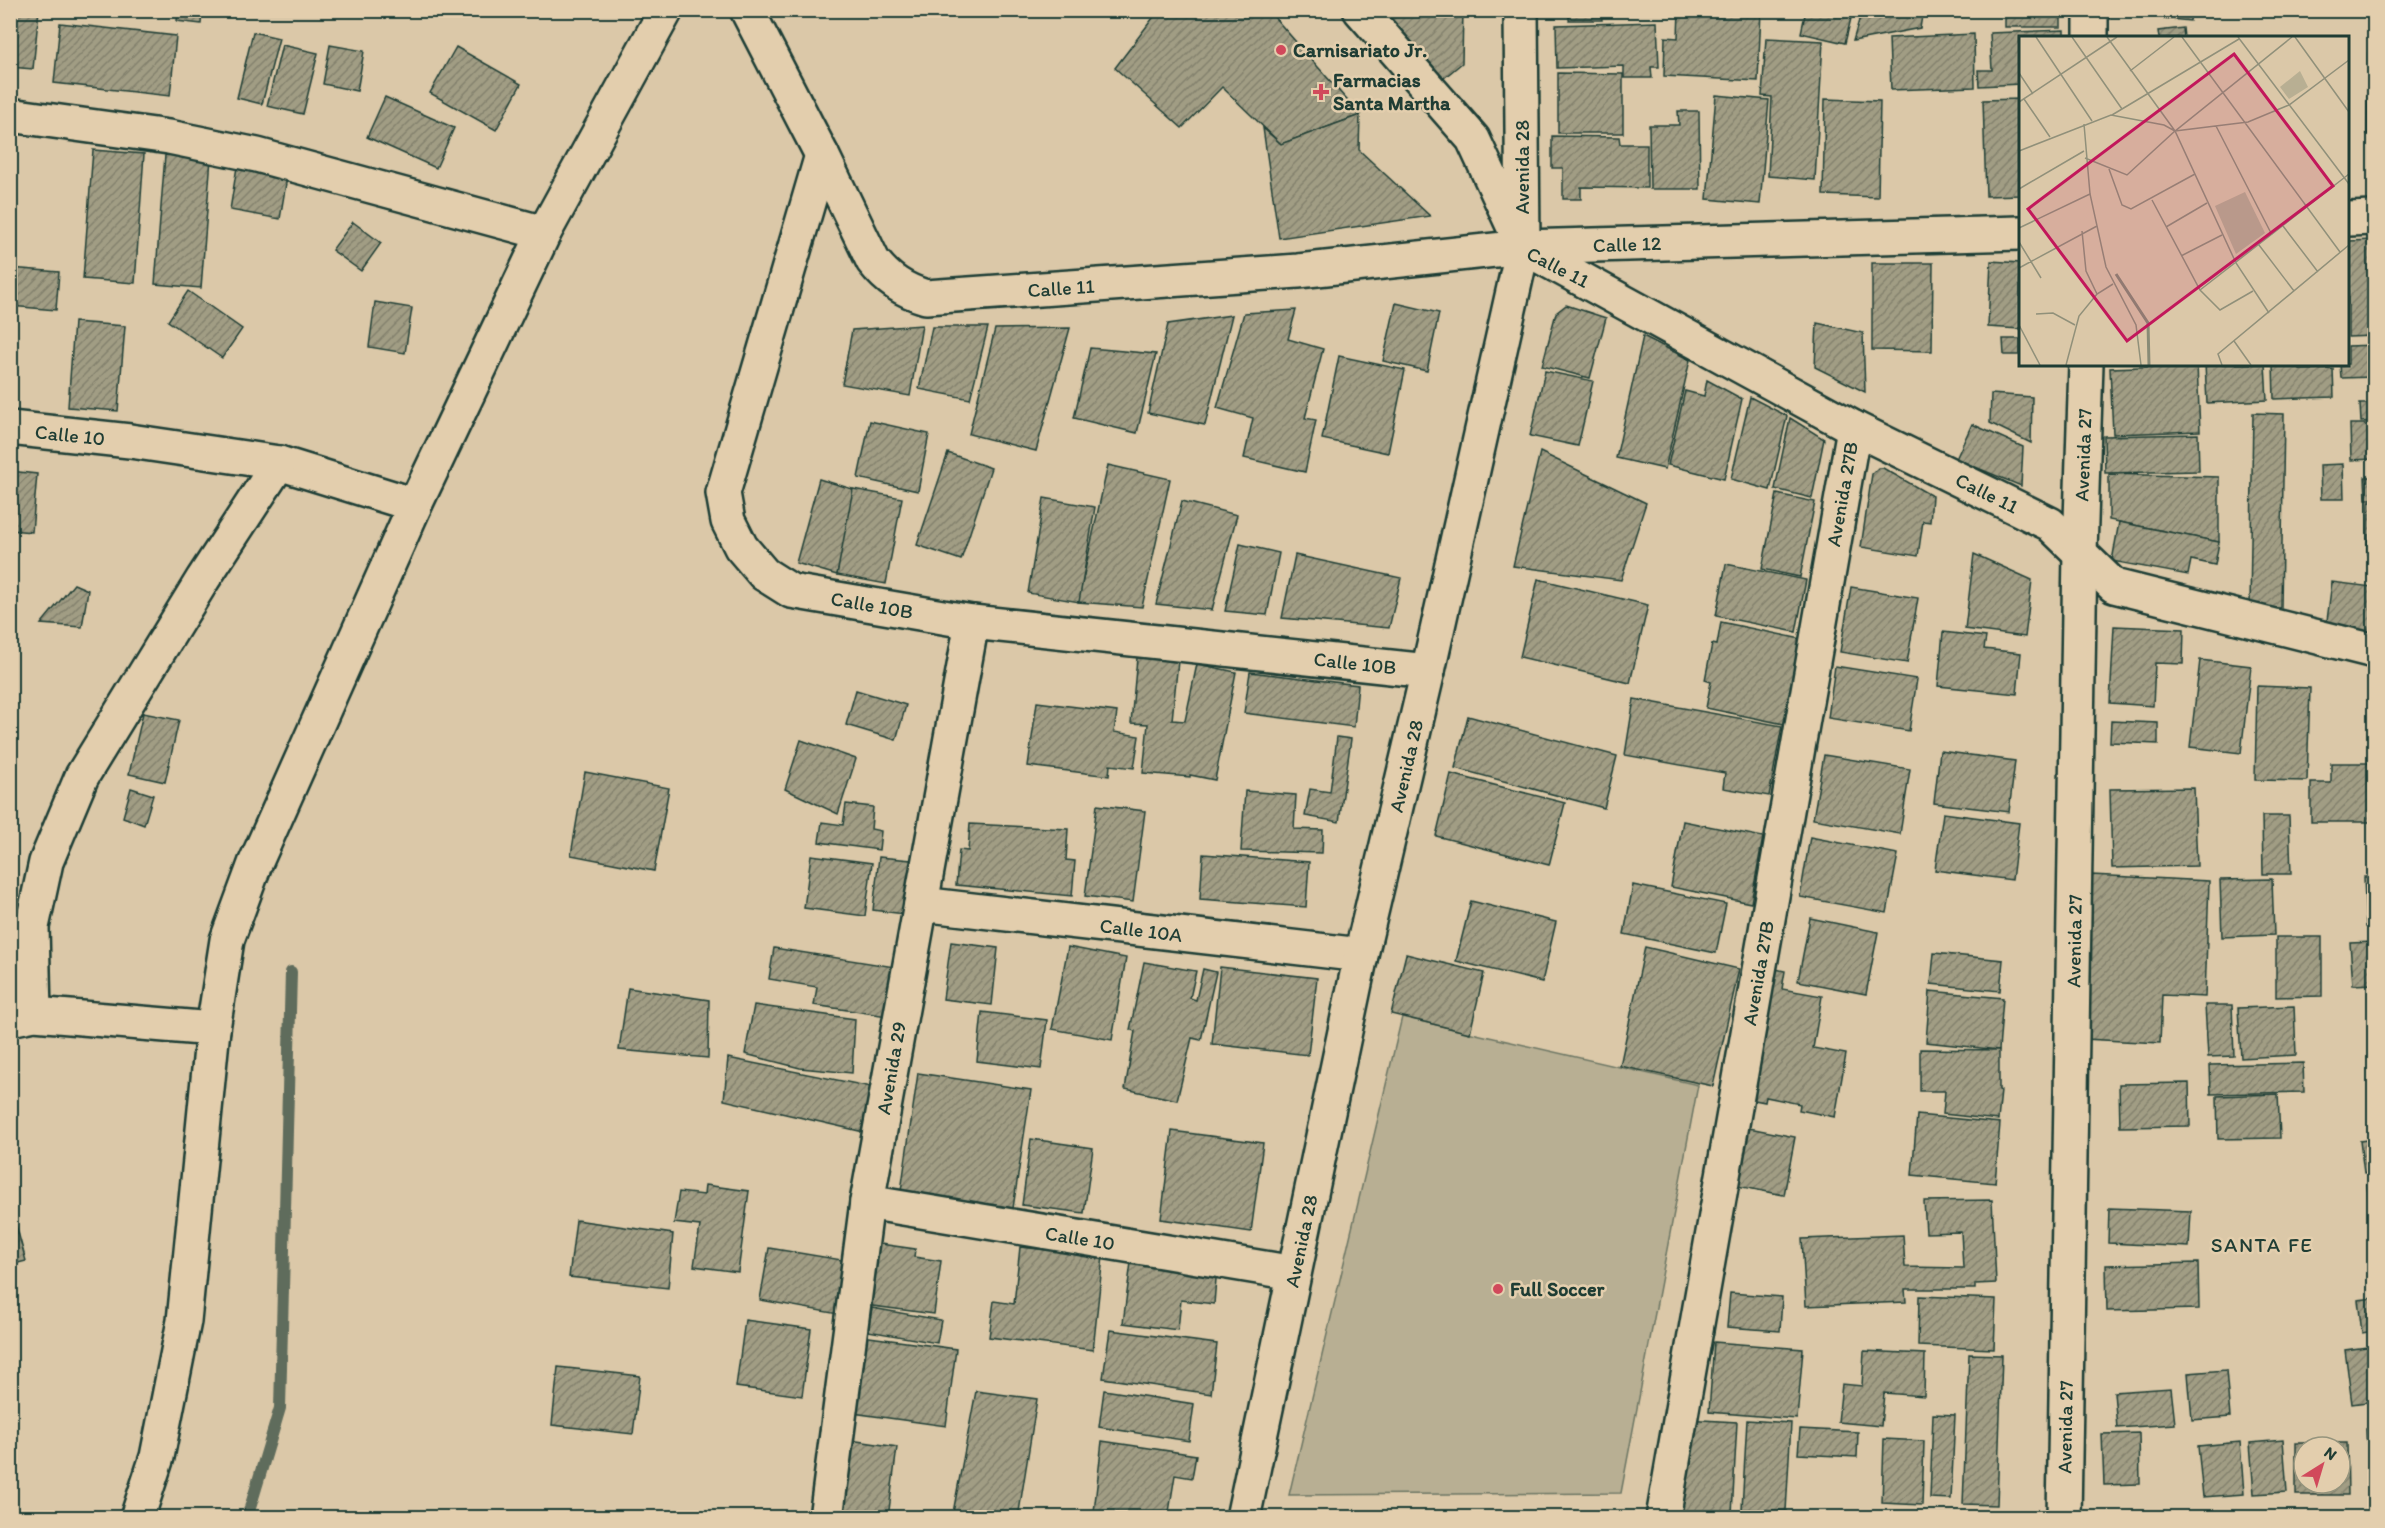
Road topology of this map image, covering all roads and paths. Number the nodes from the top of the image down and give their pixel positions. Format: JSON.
{"nodes":[{"id":1,"x":666,"y":10,"type":"edge"},
{"id":2,"x":747,"y":10,"type":"edge"},
{"id":3,"x":1360,"y":10,"type":"edge"},
{"id":4,"x":1521,"y":10,"type":"edge"},
{"id":5,"x":2091,"y":10,"type":"edge"},
{"id":6,"x":2091,"y":36,"type":"edge"},
{"id":7,"x":10,"y":116,"type":"edge"},
{"id":8,"x":822,"y":155,"type":"junction"},
{"id":9,"x":2374,"y":218,"type":"edge"},
{"id":10,"x":2349,"y":219,"type":"edge"},
{"id":11,"x":544,"y":233,"type":"junction"},
{"id":12,"x":2019,"y":233,"type":"edge"},
{"id":13,"x":1523,"y":247,"type":"junction"},
{"id":14,"x":2086,"y":366,"type":"edge"},
{"id":15,"x":10,"y":428,"type":"edge"},
{"id":16,"x":1854,"y":428,"type":"junction"},
{"id":17,"x":279,"y":463,"type":"junction"},
{"id":18,"x":414,"y":505,"type":"junction"},
{"id":19,"x":2080,"y":552,"type":"junction"},
{"id":20,"x":972,"y":622,"type":"junction"},
{"id":21,"x":2374,"y":651,"type":"edge"},
{"id":22,"x":1428,"y":671,"type":"junction"},
{"id":23,"x":921,"y":904,"type":"junction"},
{"id":24,"x":1361,"y":955,"type":"junction"},
{"id":25,"x":22,"y":1016,"type":"edge"},
{"id":26,"x":213,"y":1029,"type":"junction"},
{"id":27,"x":867,"y":1202,"type":"junction"},
{"id":28,"x":1294,"y":1273,"type":"junction"},
{"id":29,"x":137,"y":1518,"type":"edge"},
{"id":30,"x":826,"y":1518,"type":"edge"},
{"id":31,"x":1243,"y":1518,"type":"edge"},
{"id":32,"x":1663,"y":1518,"type":"edge"},
{"id":33,"x":2064,"y":1518,"type":"edge"}],
"edges":[{"from":1,"to":11,"type":"street"},
{"from":2,"to":8,"type":"street","name":"Calle 11"},
{"from":3,"to":13,"type":"street"},
{"from":4,"to":13,"type":"street","name":"Avenida 28"},
{"from":5,"to":6,"type":"street"},
{"from":7,"to":11,"type":"street"},
{"from":8,"to":13,"type":"street","name":"Calle 11"},
{"from":8,"to":20,"type":"street","name":"Calle 10B"},
{"from":9,"to":10,"type":"street"},
{"from":11,"to":18,"type":"street"},
{"from":12,"to":13,"type":"street","name":"Calle 12"},
{"from":13,"to":16,"type":"street","name":"Calle 11"},
{"from":13,"to":22,"type":"street","name":"Avenida 28"},
{"from":14,"to":19,"type":"street","name":"Avenida 27"},
{"from":15,"to":17,"type":"street","name":"Calle 10"},
{"from":16,"to":19,"type":"street","name":"Calle 11"},
{"from":16,"to":32,"type":"street","name":"Avenida 27B"},
{"from":17,"to":18,"type":"street","name":"Calle 10"},
{"from":17,"to":25,"type":"street"},
{"from":18,"to":26,"type":"street"},
{"from":19,"to":21,"type":"street","name":"Calle 11"},
{"from":19,"to":33,"type":"street","name":"Avenida 27"},
{"from":20,"to":22,"type":"street","name":"Calle 10B"},
{"from":20,"to":23,"type":"street","name":"Avenida 29"},
{"from":22,"to":24,"type":"street","name":"Avenida 28"},
{"from":23,"to":24,"type":"street","name":"Calle 10A"},
{"from":23,"to":27,"type":"street","name":"Avenida 29"},
{"from":24,"to":28,"type":"street","name":"Avenida 28"},
{"from":25,"to":26,"type":"street"},
{"from":26,"to":29,"type":"street"},
{"from":27,"to":28,"type":"street","name":"Calle 10"},
{"from":27,"to":30,"type":"street","name":"Avenida 29"},
{"from":28,"to":31,"type":"street","name":"Avenida 28"}]}
